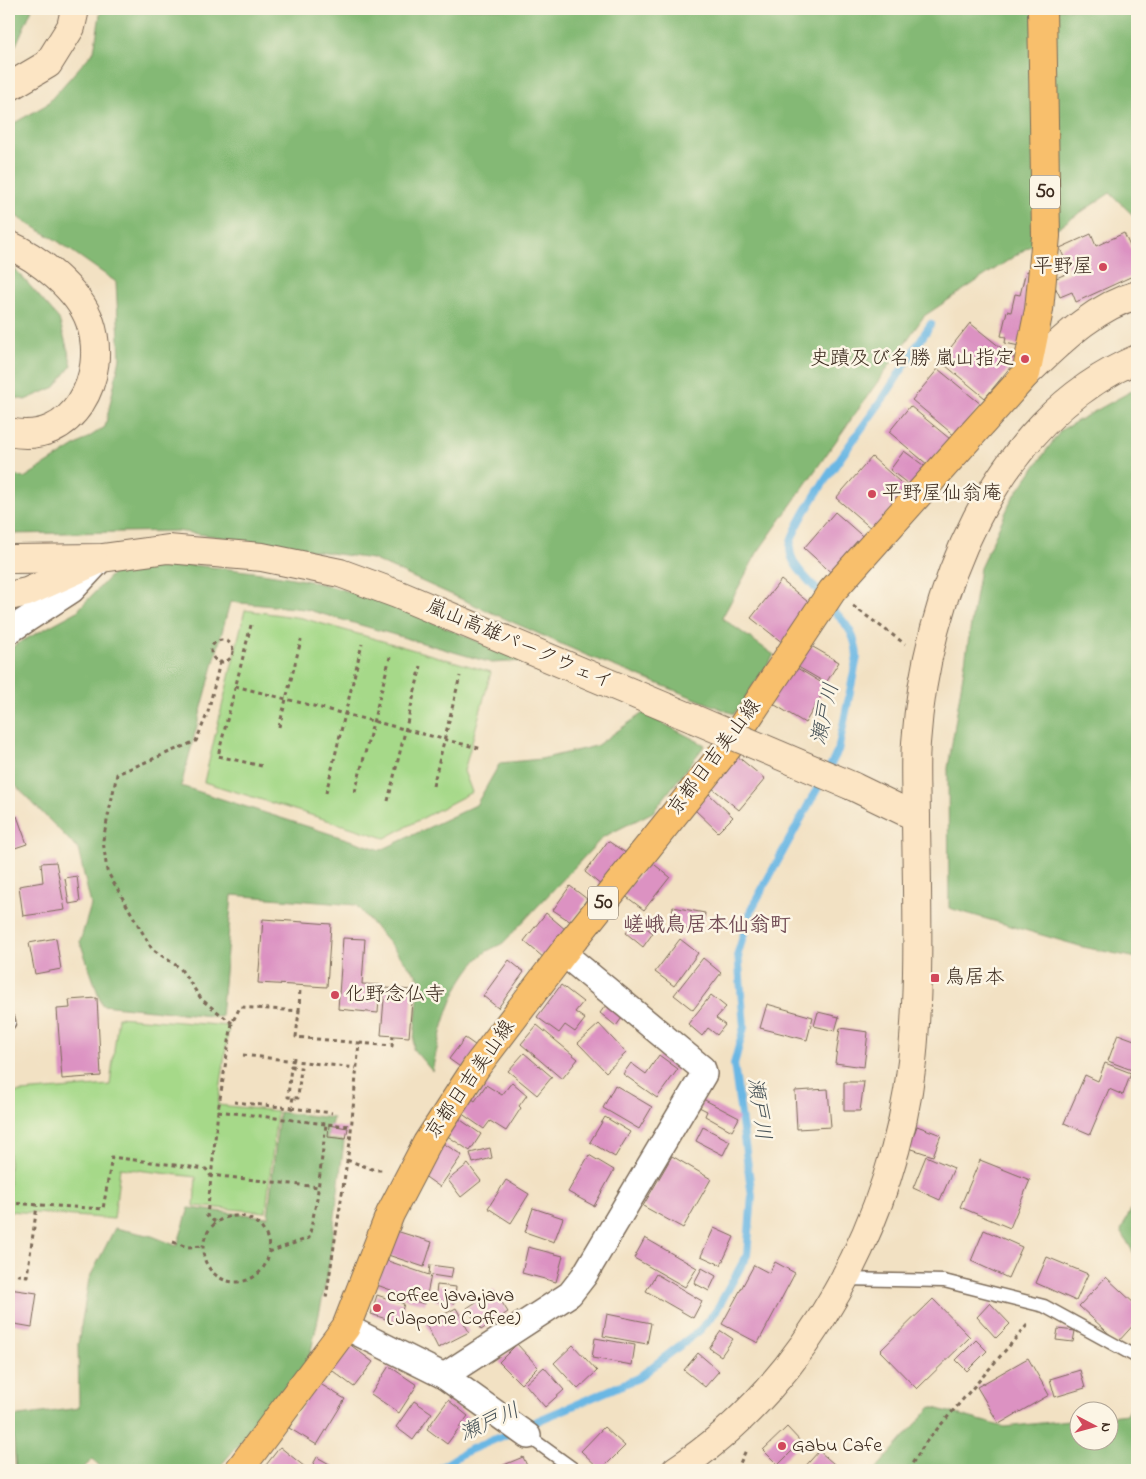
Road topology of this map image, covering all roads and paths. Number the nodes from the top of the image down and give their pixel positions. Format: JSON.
{"nodes":[{"id":1,"x":75,"y":9,"type":"edge"},
{"id":2,"x":1042,"y":9,"type":"edge"},
{"id":3,"x":9,"y":88,"type":"edge"},
{"id":4,"x":9,"y":245,"type":"edge"},
{"id":5,"x":1137,"y":295,"type":"edge"},
{"id":6,"x":1137,"y":359,"type":"edge"},
{"id":7,"x":1026,"y":374,"type":"junction"},
{"id":8,"x":9,"y":432,"type":"edge"},
{"id":9,"x":102,"y":558,"type":"junction"},
{"id":10,"x":9,"y":559,"type":"edge"},
{"id":11,"x":832,"y":591,"type":"junction"},
{"id":12,"x":9,"y":596,"type":"edge"},
{"id":13,"x":251,"y":625,"type":"dead end"},
{"id":14,"x":9,"y":631,"type":"edge"},
{"id":15,"x":301,"y":640,"type":"dead end"},
{"id":16,"x":362,"y":644,"type":"dead end"},
{"id":17,"x":390,"y":657,"type":"dead end"},
{"id":18,"x":928,"y":660,"type":"junction"},
{"id":19,"x":220,"y":662,"type":"junction"},
{"id":20,"x":421,"y":666,"type":"dead end"},
{"id":21,"x":460,"y":676,"type":"dead end"},
{"id":22,"x":235,"y":686,"type":"junction"},
{"id":23,"x":286,"y":699,"type":"junction"},
{"id":24,"x":346,"y":714,"type":"junction"},
{"id":25,"x":373,"y":721,"type":"junction"},
{"id":26,"x":279,"y":727,"type":"dead end"},
{"id":27,"x":406,"y":730,"type":"junction"},
{"id":28,"x":444,"y":740,"type":"junction"},
{"id":29,"x":482,"y":749,"type":"dead end"},
{"id":30,"x":262,"y":766,"type":"dead end"},
{"id":31,"x":433,"y":786,"type":"dead end"},
{"id":32,"x":355,"y":792,"type":"dead end"},
{"id":33,"x":326,"y":793,"type":"dead end"},
{"id":34,"x":388,"y":800,"type":"dead end"},
{"id":35,"x":916,"y":817,"type":"junction"},
{"id":36,"x":563,"y":953,"type":"junction"},
{"id":37,"x":300,"y":988,"type":"dead end"},
{"id":38,"x":299,"y":1011,"type":"junction"},
{"id":39,"x":232,"y":1023,"type":"junction"},
{"id":40,"x":392,"y":1036,"type":"dead end"},
{"id":41,"x":359,"y":1043,"type":"junction"},
{"id":42,"x":243,"y":1055,"type":"dead end"},
{"id":43,"x":294,"y":1059,"type":"junction"},
{"id":44,"x":293,"y":1066,"type":"junction"},
{"id":45,"x":356,"y":1068,"type":"junction"},
{"id":46,"x":293,"y":1097,"type":"junction"},
{"id":47,"x":234,"y":1102,"type":"dead end"},
{"id":48,"x":291,"y":1108,"type":"junction"},
{"id":49,"x":218,"y":1111,"type":"junction"},
{"id":50,"x":332,"y":1113,"type":"dead end"},
{"id":51,"x":326,"y":1124,"type":"junction"},
{"id":52,"x":351,"y":1126,"type":"junction"},
{"id":53,"x":347,"y":1160,"type":"junction"},
{"id":54,"x":384,"y":1166,"type":"dead end"},
{"id":55,"x":210,"y":1175,"type":"junction"},
{"id":56,"x":319,"y":1187,"type":"junction"},
{"id":57,"x":9,"y":1203,"type":"edge"},
{"id":58,"x":37,"y":1206,"type":"junction"},
{"id":59,"x":215,"y":1222,"type":"junction"},
{"id":60,"x":173,"y":1242,"type":"dead end"},
{"id":61,"x":203,"y":1246,"type":"junction"},
{"id":62,"x":269,"y":1252,"type":"junction"},
{"id":63,"x":9,"y":1274,"type":"edge"},
{"id":64,"x":843,"y":1279,"type":"junction"},
{"id":65,"x":326,"y":1300,"type":"dead end"},
{"id":66,"x":1044,"y":1306,"type":"junction"},
{"id":67,"x":346,"y":1327,"type":"junction"},
{"id":68,"x":1137,"y":1357,"type":"edge"},
{"id":69,"x":444,"y":1376,"type":"junction"},
{"id":70,"x":520,"y":1431,"type":"joint"},
{"id":71,"x":239,"y":1470,"type":"edge"},
{"id":72,"x":575,"y":1470,"type":"edge"},
{"id":73,"x":676,"y":1470,"type":"edge"},
{"id":74,"x":908,"y":1470,"type":"edge"},
{"id":75,"x":1089,"y":1470,"type":"edge"},
{"id":76,"x":1113,"y":1470,"type":"edge"}],
"edges":[{"from":1,"to":3,"type":"street"},
{"from":2,"to":7,"type":"main road","number":"50"},
{"from":4,"to":8,"type":"street"},
{"from":5,"to":7,"type":"street"},
{"from":6,"to":18,"type":"street"},
{"from":7,"to":11,"type":"main road","name":"京都日吉美山線","number":"50"},
{"from":9,"to":10,"type":"street","name":"嵐山高雄パークウェイ"},
{"from":9,"to":12,"type":"street","name":"嵐山高雄パークウェイ"},
{"from":9,"to":14,"type":"street"},
{"from":9,"to":35,"type":"street","name":"嵐山高雄パークウェイ","bridge":true},
{"from":11,"to":18,"type":"path"},
{"from":11,"to":36,"type":"main road","name":"京都日吉美山線","number":"50"},
{"from":13,"to":22,"type":"path"},
{"from":15,"to":23,"type":"path"},
{"from":16,"to":24,"type":"path"},
{"from":17,"to":25,"type":"path"},
{"from":18,"to":35,"type":"street"},
{"from":19,"to":19,"type":"path"},
{"from":19,"to":39,"type":"path"},
{"from":20,"to":27,"type":"path"},
{"from":21,"to":28,"type":"path"},
{"from":22,"to":23,"type":"path"},
{"from":22,"to":30,"type":"path"},
{"from":23,"to":24,"type":"path"},
{"from":23,"to":26,"type":"path"},
{"from":24,"to":25,"type":"path"},
{"from":24,"to":33,"type":"path"},
{"from":25,"to":27,"type":"path"},
{"from":25,"to":32,"type":"path"},
{"from":27,"to":28,"type":"path"},
{"from":27,"to":34,"type":"path"},
{"from":28,"to":29,"type":"path"},
{"from":28,"to":31,"type":"path"},
{"from":35,"to":64,"type":"street"},
{"from":36,"to":67,"type":"main road","name":"京都日吉美山線","number":"50"},
{"from":36,"to":69,"type":"street"},
{"from":37,"to":38,"type":"path"},
{"from":38,"to":39,"type":"path"},
{"from":38,"to":41,"type":"path"},
{"from":39,"to":49,"type":"path"},
{"from":40,"to":41,"type":"path"},
{"from":41,"to":45,"type":"path"},
{"from":42,"to":43,"type":"path"},
{"from":43,"to":44,"type":"path"},
{"from":43,"to":45,"type":"path"},
{"from":44,"to":46,"type":"path"},
{"from":44,"to":46,"type":"path"},
{"from":45,"to":52,"type":"path"},
{"from":46,"to":48,"type":"path"},
{"from":47,"to":48,"type":"path"},
{"from":48,"to":50,"type":"path"},
{"from":49,"to":51,"type":"path"},
{"from":49,"to":55,"type":"path"},
{"from":51,"to":52,"type":"path"},
{"from":51,"to":56,"type":"path"},
{"from":52,"to":53,"type":"path"},
{"from":53,"to":54,"type":"path"},
{"from":53,"to":65,"type":"path"},
{"from":55,"to":56,"type":"path"},
{"from":55,"to":58,"type":"path"},
{"from":55,"to":59,"type":"path"},
{"from":56,"to":62,"type":"path"},
{"from":57,"to":58,"type":"path"},
{"from":58,"to":63,"type":"path"},
{"from":59,"to":61,"type":"path"},
{"from":59,"to":62,"type":"path"},
{"from":60,"to":61,"type":"path"},
{"from":61,"to":62,"type":"path"},
{"from":64,"to":66,"type":"lane"},
{"from":64,"to":73,"type":"street"},
{"from":66,"to":68,"type":"lane"},
{"from":66,"to":74,"type":"path"},
{"from":67,"to":69,"type":"street"},
{"from":67,"to":71,"type":"main road","name":"京都日吉美山線","number":"50"},
{"from":69,"to":70,"type":"street"},
{"from":70,"to":72,"type":"lane"},
{"from":75,"to":76,"type":"path"}]}
